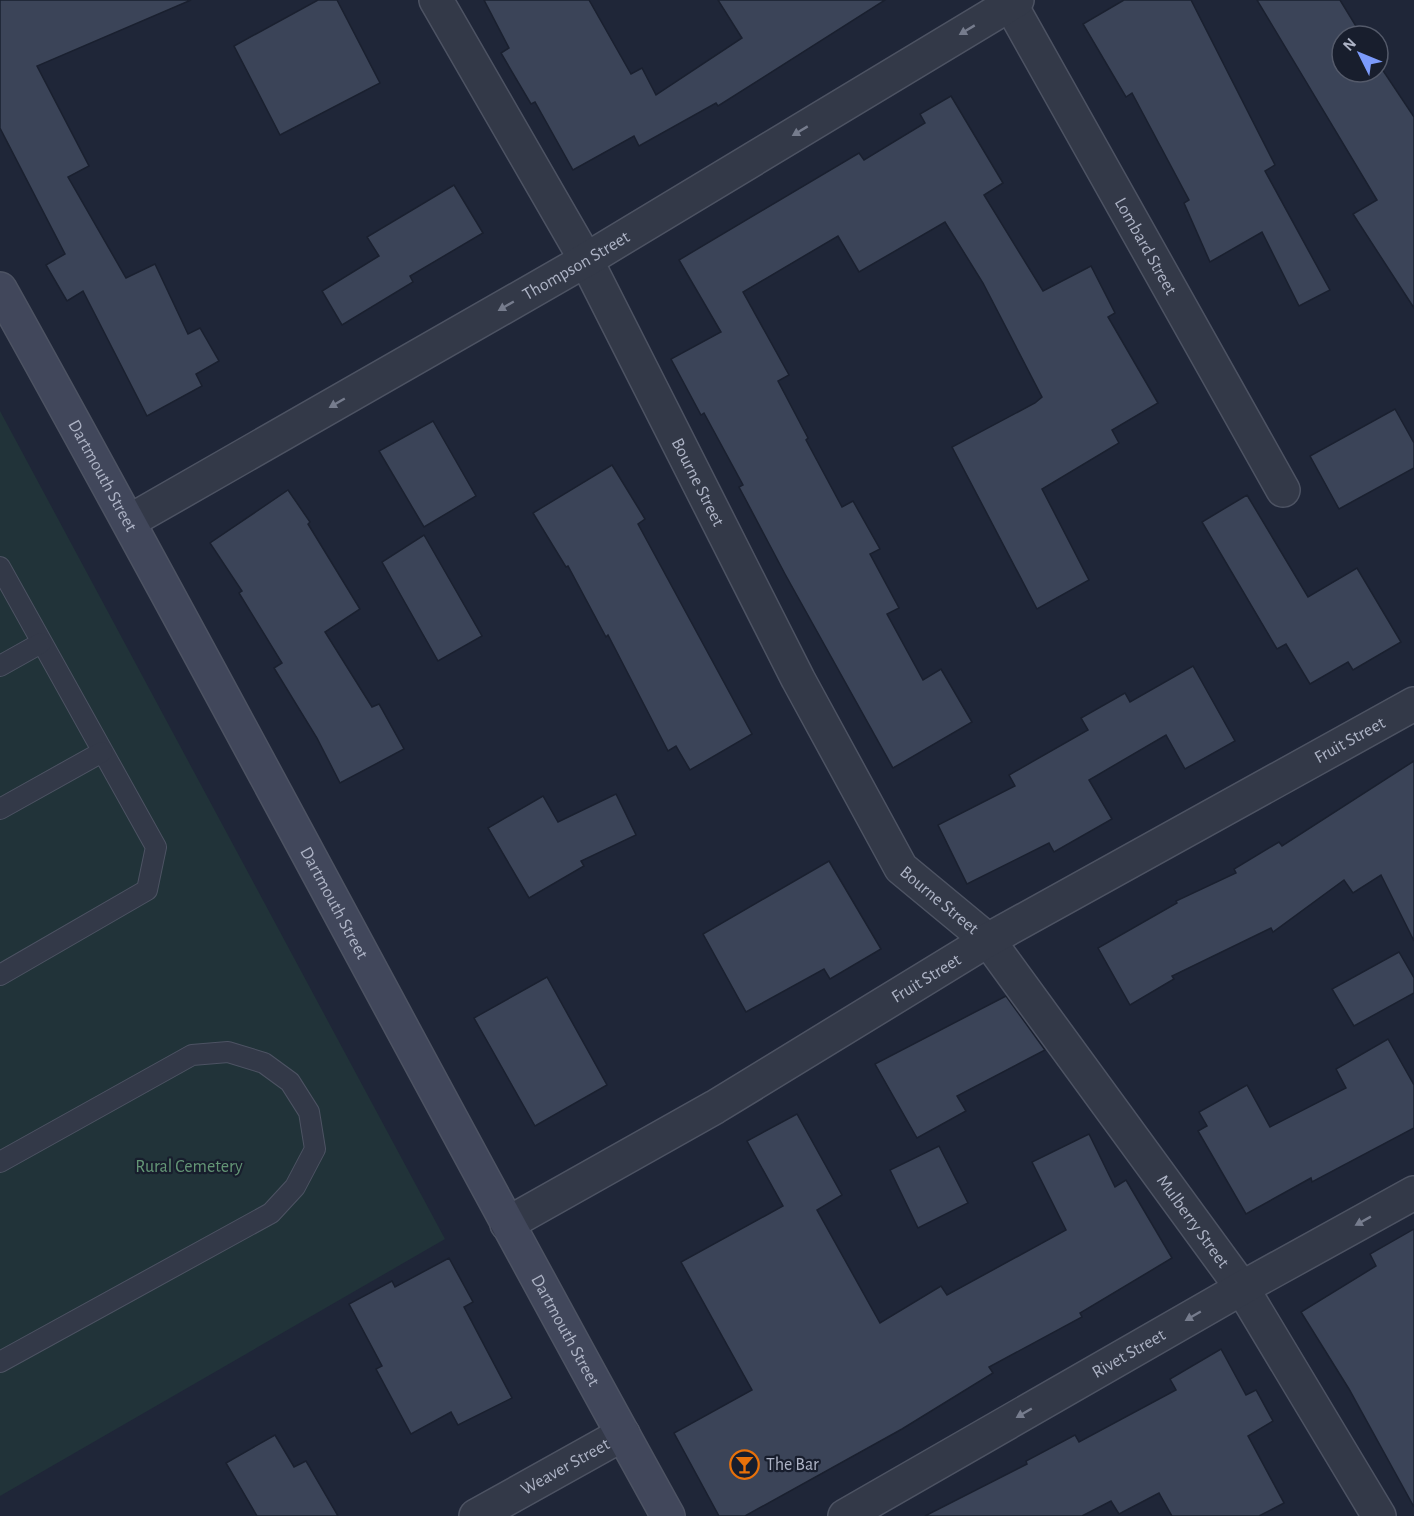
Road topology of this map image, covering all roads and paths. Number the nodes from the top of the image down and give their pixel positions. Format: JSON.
{"nodes":[{"id":1,"x":435,"y":0,"type":"edge"},
{"id":2,"x":1012,"y":1,"type":"edge"},
{"id":3,"x":586,"y":260,"type":"junction"},
{"id":4,"x":0,"y":289,"type":"edge"},
{"id":5,"x":1283,"y":490,"type":"dead end"},
{"id":6,"x":130,"y":521,"type":"junction"},
{"id":7,"x":0,"y":567,"type":"edge"},
{"id":8,"x":41,"y":643,"type":"junction"},
{"id":9,"x":0,"y":666,"type":"edge"},
{"id":10,"x":1414,"y":704,"type":"edge"},
{"id":11,"x":102,"y":752,"type":"junction"},
{"id":12,"x":0,"y":809,"type":"edge"},
{"id":13,"x":988,"y":940,"type":"junction"},
{"id":14,"x":0,"y":975,"type":"edge"},
{"id":15,"x":0,"y":1162,"type":"edge"},
{"id":16,"x":1414,"y":1192,"type":"edge"},
{"id":17,"x":507,"y":1224,"type":"junction"},
{"id":18,"x":1242,"y":1288,"type":"junction"},
{"id":19,"x":0,"y":1362,"type":"edge"},
{"id":20,"x":622,"y":1434,"type":"junction"},
{"id":21,"x":476,"y":1516,"type":"edge"},
{"id":22,"x":668,"y":1516,"type":"edge"},
{"id":23,"x":845,"y":1516,"type":"edge"},
{"id":24,"x":1379,"y":1516,"type":"edge"}],
"edges":[{"from":1,"to":3,"type":"street","name":"Bourne Street"},
{"from":2,"to":3,"type":"street","name":"Thompson Street","one_way":true},
{"from":2,"to":5,"type":"street","name":"Lombard Street"},
{"from":3,"to":6,"type":"street","name":"Thompson Street","one_way":true},
{"from":3,"to":13,"type":"street","name":"Bourne Street"},
{"from":4,"to":6,"type":"main road","name":"Dartmouth Street"},
{"from":6,"to":17,"type":"main road","name":"Dartmouth Street"},
{"from":7,"to":8,"type":"lane"},
{"from":8,"to":9,"type":"lane"},
{"from":8,"to":11,"type":"lane"},
{"from":10,"to":13,"type":"street","name":"Fruit Street"},
{"from":11,"to":12,"type":"lane"},
{"from":11,"to":14,"type":"lane"},
{"from":13,"to":17,"type":"street","name":"Fruit Street"},
{"from":13,"to":18,"type":"street","name":"Mulberry Street"},
{"from":15,"to":19,"type":"lane"},
{"from":16,"to":18,"type":"street","name":"Rivet Street","one_way":true},
{"from":17,"to":20,"type":"main road","name":"Dartmouth Street"},
{"from":18,"to":23,"type":"street","name":"Rivet Street","one_way":true},
{"from":18,"to":24,"type":"street","name":"Mulberry Street"},
{"from":20,"to":21,"type":"street","name":"Weaver Street"},
{"from":20,"to":22,"type":"main road","name":"Dartmouth Street"}]}
